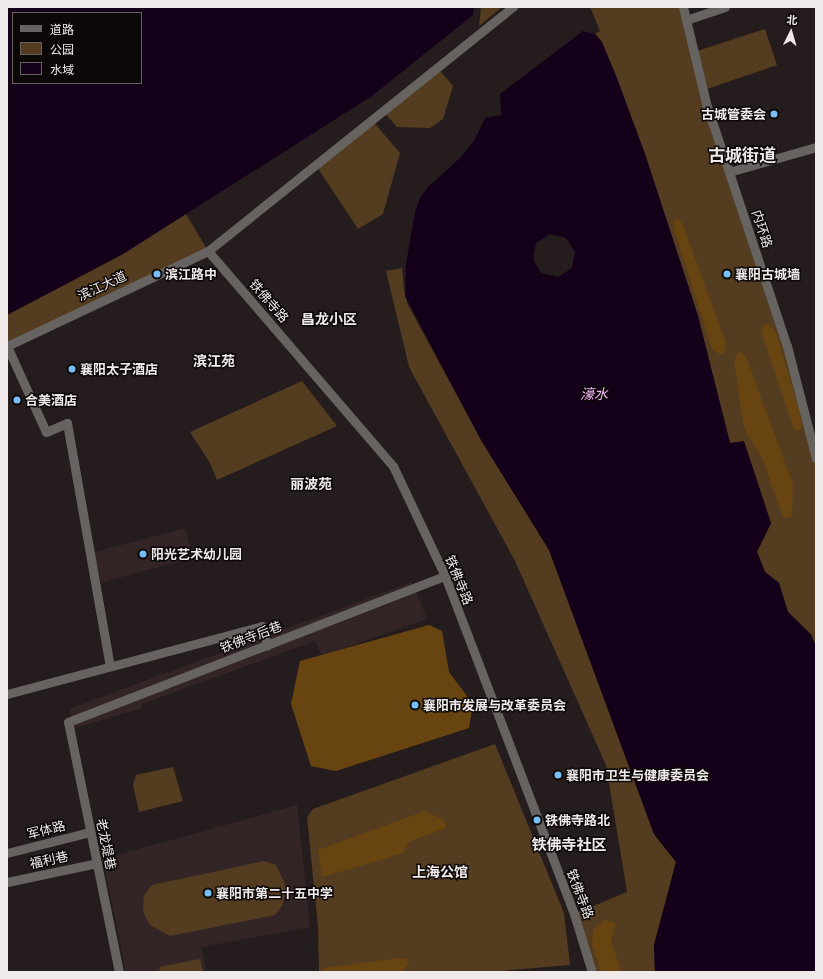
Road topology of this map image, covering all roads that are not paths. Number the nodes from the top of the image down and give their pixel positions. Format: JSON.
{"nodes":[{"id":1,"x":513,"y":7,"type":"edge"},
{"id":2,"x":683,"y":7,"type":"edge"},
{"id":3,"x":725,"y":7,"type":"edge"},
{"id":4,"x":686,"y":20,"type":"junction"},
{"id":5,"x":816,"y":147,"type":"edge"},
{"id":6,"x":729,"y":172,"type":"junction"},
{"id":7,"x":208,"y":251,"type":"junction"},
{"id":8,"x":7,"y":346,"type":"edge"},
{"id":9,"x":816,"y":458,"type":"edge"},
{"id":10,"x":444,"y":576,"type":"junction"},
{"id":11,"x":267,"y":645,"type":"junction"},
{"id":12,"x":110,"y":666,"type":"junction"},
{"id":13,"x":7,"y":694,"type":"edge"},
{"id":14,"x":68,"y":722,"type":"joint"},
{"id":15,"x":90,"y":832,"type":"junction"},
{"id":16,"x":7,"y":852,"type":"edge"},
{"id":17,"x":97,"y":863,"type":"junction"},
{"id":18,"x":7,"y":882,"type":"edge"},
{"id":19,"x":119,"y":972,"type":"edge"},
{"id":20,"x":592,"y":972,"type":"edge"}],
"edges":[{"from":1,"to":7,"type":"street","name":"滨江大道"},
{"from":2,"to":4,"type":"street","name":"内环路"},
{"from":3,"to":4,"type":"street"},
{"from":4,"to":6,"type":"street","name":"内环路"},
{"from":5,"to":6,"type":"street"},
{"from":6,"to":9,"type":"street","name":"内环路"},
{"from":7,"to":8,"type":"street","name":"滨江大道"},
{"from":7,"to":10,"type":"street","name":"铁佛寺路"},
{"from":8,"to":12,"type":"street"},
{"from":10,"to":11,"type":"street","name":"铁佛寺后巷"},
{"from":10,"to":20,"type":"street","name":"铁佛寺路"},
{"from":11,"to":12,"type":"street"},
{"from":11,"to":14,"type":"street","name":"铁佛寺后巷"},
{"from":12,"to":13,"type":"street"},
{"from":14,"to":15,"type":"street","name":"老龙堤巷"},
{"from":15,"to":16,"type":"street","name":"军体路"},
{"from":15,"to":17,"type":"street","name":"老龙堤巷"},
{"from":17,"to":18,"type":"street","name":"福利巷"},
{"from":17,"to":19,"type":"street","name":"老龙堤巷"}]}
